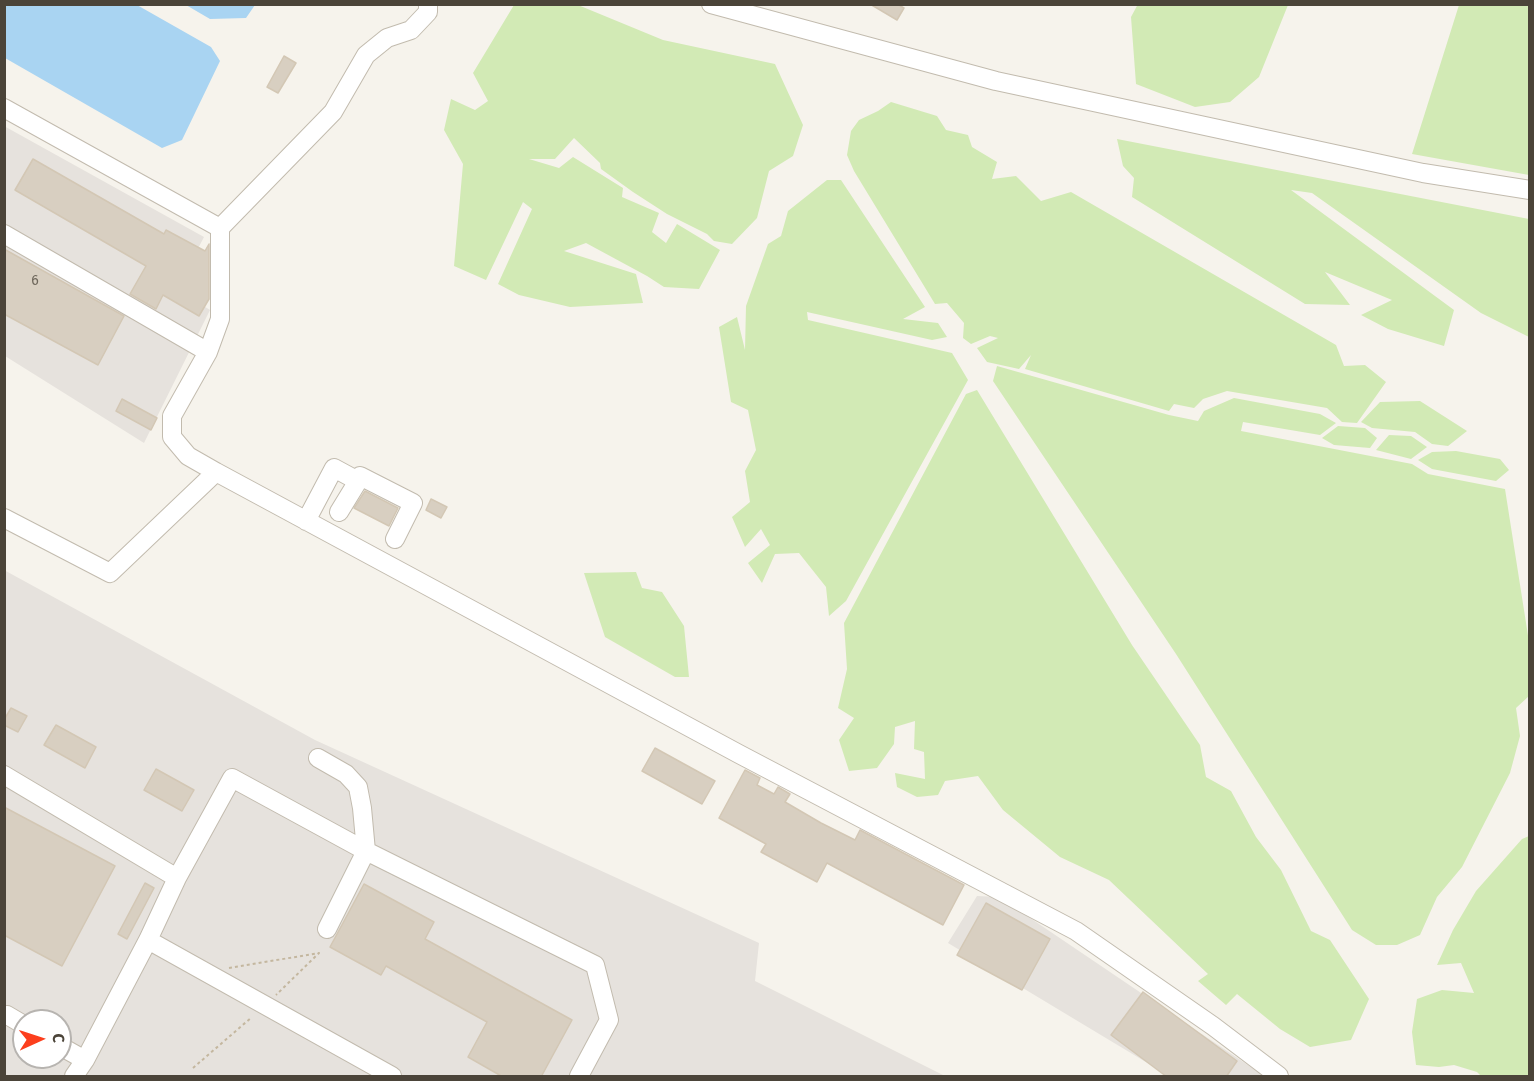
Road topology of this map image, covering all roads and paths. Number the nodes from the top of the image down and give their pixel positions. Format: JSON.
{"nodes":[{"id":1,"x":428,"y":4,"type":"edge"},
{"id":2,"x":711,"y":4,"type":"edge"},
{"id":3,"x":4,"y":108,"type":"edge"},
{"id":4,"x":1530,"y":190,"type":"edge"},
{"id":5,"x":220,"y":228,"type":"junction"},
{"id":6,"x":4,"y":234,"type":"edge"},
{"id":7,"x":208,"y":352,"type":"junction"},
{"id":8,"x":216,"y":472,"type":"junction"},
{"id":9,"x":358,"y":481,"type":"junction"},
{"id":10,"x":339,"y":513,"type":"dead end"},
{"id":11,"x":4,"y":518,"type":"edge"},
{"id":12,"x":306,"y":521,"type":"junction"},
{"id":13,"x":395,"y":539,"type":"dead end"},
{"id":14,"x":318,"y":758,"type":"dead end"},
{"id":15,"x":4,"y":775,"type":"edge"},
{"id":16,"x":366,"y":851,"type":"junction"},
{"id":17,"x":177,"y":878,"type":"junction"},
{"id":18,"x":327,"y":929,"type":"dead end"},
{"id":19,"x":148,"y":940,"type":"junction"},
{"id":20,"x":7,"y":1015,"type":"dead end"},
{"id":21,"x":12,"y":1018,"type":"edge"},
{"id":22,"x":72,"y":1053,"type":"edge"},
{"id":23,"x":85,"y":1060,"type":"junction"},
{"id":24,"x":74,"y":1077,"type":"edge"},
{"id":25,"x":392,"y":1077,"type":"edge"},
{"id":26,"x":579,"y":1077,"type":"edge"},
{"id":27,"x":1279,"y":1077,"type":"edge"}],
"edges":[{"from":1,"to":5,"type":"lane"},
{"from":2,"to":4,"type":"lane"},
{"from":3,"to":5,"type":"lane"},
{"from":5,"to":7,"type":"lane"},
{"from":6,"to":7,"type":"lane"},
{"from":7,"to":8,"type":"lane"},
{"from":8,"to":11,"type":"lane"},
{"from":8,"to":12,"type":"lane"},
{"from":9,"to":10,"type":"lane"},
{"from":9,"to":12,"type":"lane"},
{"from":9,"to":13,"type":"lane"},
{"from":12,"to":27,"type":"lane"},
{"from":14,"to":16,"type":"lane"},
{"from":15,"to":17,"type":"lane"},
{"from":16,"to":17,"type":"lane"},
{"from":16,"to":18,"type":"lane"},
{"from":16,"to":26,"type":"lane"},
{"from":17,"to":19,"type":"lane"},
{"from":19,"to":23,"type":"lane"},
{"from":19,"to":25,"type":"lane"},
{"from":20,"to":21,"type":"lane"},
{"from":22,"to":23,"type":"lane"},
{"from":23,"to":24,"type":"lane"}]}
